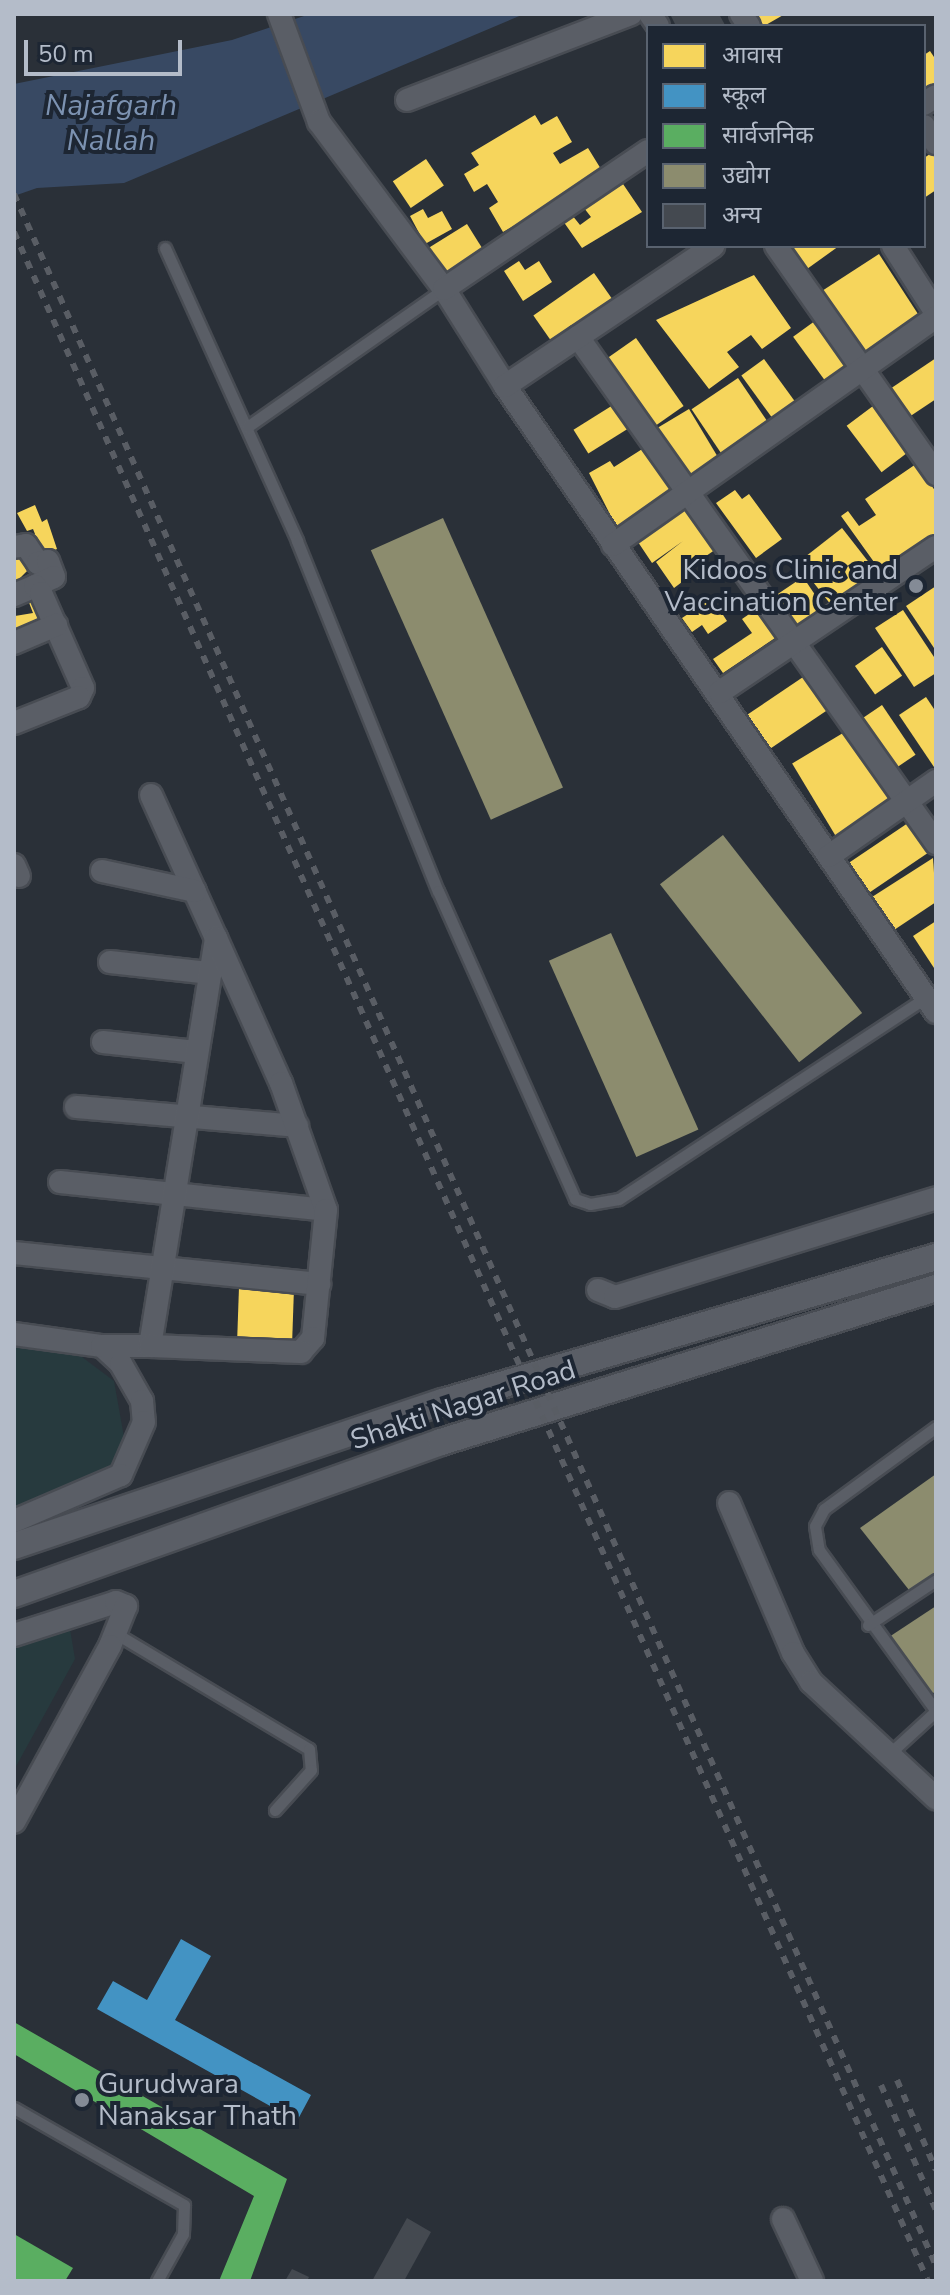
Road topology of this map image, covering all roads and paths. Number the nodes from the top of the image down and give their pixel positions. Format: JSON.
{"nodes":[{"id":1,"x":279,"y":14,"type":"edge"},
{"id":2,"x":631,"y":14,"type":"edge"},
{"id":3,"x":407,"y":100,"type":"dead end"},
{"id":4,"x":646,"y":152,"type":"edge"},
{"id":5,"x":165,"y":248,"type":"dead end"},
{"id":6,"x":710,"y":248,"type":"edge"},
{"id":7,"x":777,"y":248,"type":"edge"},
{"id":8,"x":894,"y":248,"type":"edge"},
{"id":9,"x":444,"y":289,"type":"junction"},
{"id":10,"x":936,"y":315,"type":"edge"},
{"id":11,"x":578,"y":337,"type":"junction"},
{"id":12,"x":863,"y":370,"type":"junction"},
{"id":13,"x":505,"y":386,"type":"junction"},
{"id":14,"x":247,"y":427,"type":"junction"},
{"id":15,"x":936,"y":474,"type":"edge"},
{"id":16,"x":688,"y":493,"type":"junction"},
{"id":17,"x":613,"y":545,"type":"junction"},
{"id":18,"x":14,"y":547,"type":"edge"},
{"id":19,"x":936,"y":547,"type":"edge"},
{"id":20,"x":35,"y":586,"type":"junction"},
{"id":21,"x":14,"y":595,"type":"edge"},
{"id":22,"x":56,"y":625,"type":"junction"},
{"id":23,"x":14,"y":643,"type":"edge"},
{"id":24,"x":799,"y":644,"type":"junction"},
{"id":25,"x":720,"y":692,"type":"junction"},
{"id":26,"x":14,"y":723,"type":"edge"},
{"id":27,"x":936,"y":781,"type":"edge"},
{"id":28,"x":151,"y":795,"type":"dead end"},
{"id":29,"x":907,"y":802,"type":"junction"},
{"id":30,"x":936,"y":843,"type":"edge"},
{"id":31,"x":829,"y":856,"type":"junction"},
{"id":32,"x":102,"y":871,"type":"dead end"},
{"id":33,"x":195,"y":891,"type":"junction"},
{"id":34,"x":216,"y":938,"type":"junction"},
{"id":35,"x":110,"y":962,"type":"dead end"},
{"id":36,"x":210,"y":973,"type":"junction"},
{"id":37,"x":933,"y":1000,"type":"edge"},
{"id":38,"x":103,"y":1042,"type":"dead end"},
{"id":39,"x":196,"y":1052,"type":"junction"},
{"id":40,"x":76,"y":1107,"type":"dead end"},
{"id":41,"x":185,"y":1119,"type":"junction"},
{"id":42,"x":297,"y":1126,"type":"junction"},
{"id":43,"x":60,"y":1182,"type":"dead end"},
{"id":44,"x":173,"y":1194,"type":"junction"},
{"id":45,"x":936,"y":1198,"type":"edge"},
{"id":46,"x":326,"y":1210,"type":"junction"},
{"id":47,"x":14,"y":1253,"type":"edge"},
{"id":48,"x":936,"y":1257,"type":"edge"},
{"id":49,"x":162,"y":1268,"type":"junction"},
{"id":50,"x":319,"y":1284,"type":"junction"},
{"id":51,"x":936,"y":1288,"type":"edge"},
{"id":52,"x":598,"y":1290,"type":"dead end"},
{"id":53,"x":14,"y":1334,"type":"edge"},
{"id":54,"x":102,"y":1346,"type":"junction"},
{"id":55,"x":150,"y":1346,"type":"junction"},
{"id":56,"x":936,"y":1427,"type":"edge"},
{"id":57,"x":729,"y":1503,"type":"dead end"},
{"id":58,"x":14,"y":1521,"type":"edge"},
{"id":59,"x":14,"y":1546,"type":"edge"},
{"id":60,"x":936,"y":1580,"type":"edge"},
{"id":61,"x":14,"y":1594,"type":"edge"},
{"id":62,"x":868,"y":1625,"type":"junction"},
{"id":63,"x":115,"y":1633,"type":"junction"},
{"id":64,"x":14,"y":1635,"type":"edge"},
{"id":65,"x":889,"y":1754,"type":"junction"},
{"id":66,"x":936,"y":1798,"type":"edge"},
{"id":67,"x":275,"y":1810,"type":"dead end"},
{"id":68,"x":14,"y":1822,"type":"edge"},
{"id":69,"x":14,"y":2108,"type":"edge"},
{"id":70,"x":783,"y":2219,"type":"dead end"},
{"id":71,"x":157,"y":2281,"type":"edge"},
{"id":72,"x":812,"y":2281,"type":"edge"}],
"edges":[{"from":1,"to":9,"type":"street"},
{"from":2,"to":3,"type":"street"},
{"from":4,"to":9,"type":"street"},
{"from":5,"to":14,"type":"lane"},
{"from":6,"to":11,"type":"street"},
{"from":7,"to":12,"type":"street"},
{"from":8,"to":10,"type":"street"},
{"from":9,"to":13,"type":"street"},
{"from":9,"to":14,"type":"lane"},
{"from":10,"to":12,"type":"street"},
{"from":11,"to":13,"type":"street"},
{"from":11,"to":16,"type":"street"},
{"from":12,"to":15,"type":"street"},
{"from":12,"to":16,"type":"street"},
{"from":13,"to":17,"type":"street"},
{"from":14,"to":37,"type":"lane"},
{"from":16,"to":17,"type":"street"},
{"from":16,"to":24,"type":"street"},
{"from":17,"to":25,"type":"street"},
{"from":18,"to":20,"type":"street"},
{"from":19,"to":24,"type":"street"},
{"from":20,"to":21,"type":"street"},
{"from":20,"to":22,"type":"street"},
{"from":22,"to":23,"type":"street"},
{"from":22,"to":26,"type":"street"},
{"from":24,"to":25,"type":"street"},
{"from":24,"to":29,"type":"street"},
{"from":25,"to":31,"type":"street"},
{"from":27,"to":29,"type":"street"},
{"from":28,"to":33,"type":"street"},
{"from":29,"to":30,"type":"street"},
{"from":29,"to":31,"type":"street"},
{"from":31,"to":37,"type":"street"},
{"from":32,"to":33,"type":"street"},
{"from":33,"to":34,"type":"street"},
{"from":34,"to":36,"type":"street"},
{"from":34,"to":42,"type":"street"},
{"from":35,"to":36,"type":"street"},
{"from":36,"to":39,"type":"street"},
{"from":38,"to":39,"type":"street"},
{"from":39,"to":41,"type":"street"},
{"from":40,"to":41,"type":"street"},
{"from":41,"to":42,"type":"street"},
{"from":41,"to":44,"type":"street"},
{"from":42,"to":46,"type":"street"},
{"from":43,"to":44,"type":"street"},
{"from":44,"to":46,"type":"street"},
{"from":44,"to":49,"type":"street"},
{"from":45,"to":52,"type":"street"},
{"from":46,"to":50,"type":"street"},
{"from":47,"to":49,"type":"street"},
{"from":48,"to":59,"type":"street","name":"Shakti Nagar Road"},
{"from":49,"to":50,"type":"street"},
{"from":49,"to":55,"type":"street"},
{"from":50,"to":55,"type":"street"},
{"from":51,"to":61,"type":"street","name":"Shakti Nagar Road"},
{"from":53,"to":54,"type":"street"},
{"from":54,"to":55,"type":"street"},
{"from":54,"to":58,"type":"street"},
{"from":56,"to":62,"type":"lane"},
{"from":57,"to":65,"type":"street"},
{"from":60,"to":62,"type":"lane"},
{"from":62,"to":65,"type":"lane"},
{"from":63,"to":64,"type":"street"},
{"from":63,"to":67,"type":"lane"},
{"from":63,"to":68,"type":"street"},
{"from":65,"to":66,"type":"street"},
{"from":69,"to":71,"type":"lane"},
{"from":70,"to":72,"type":"street"}]}
